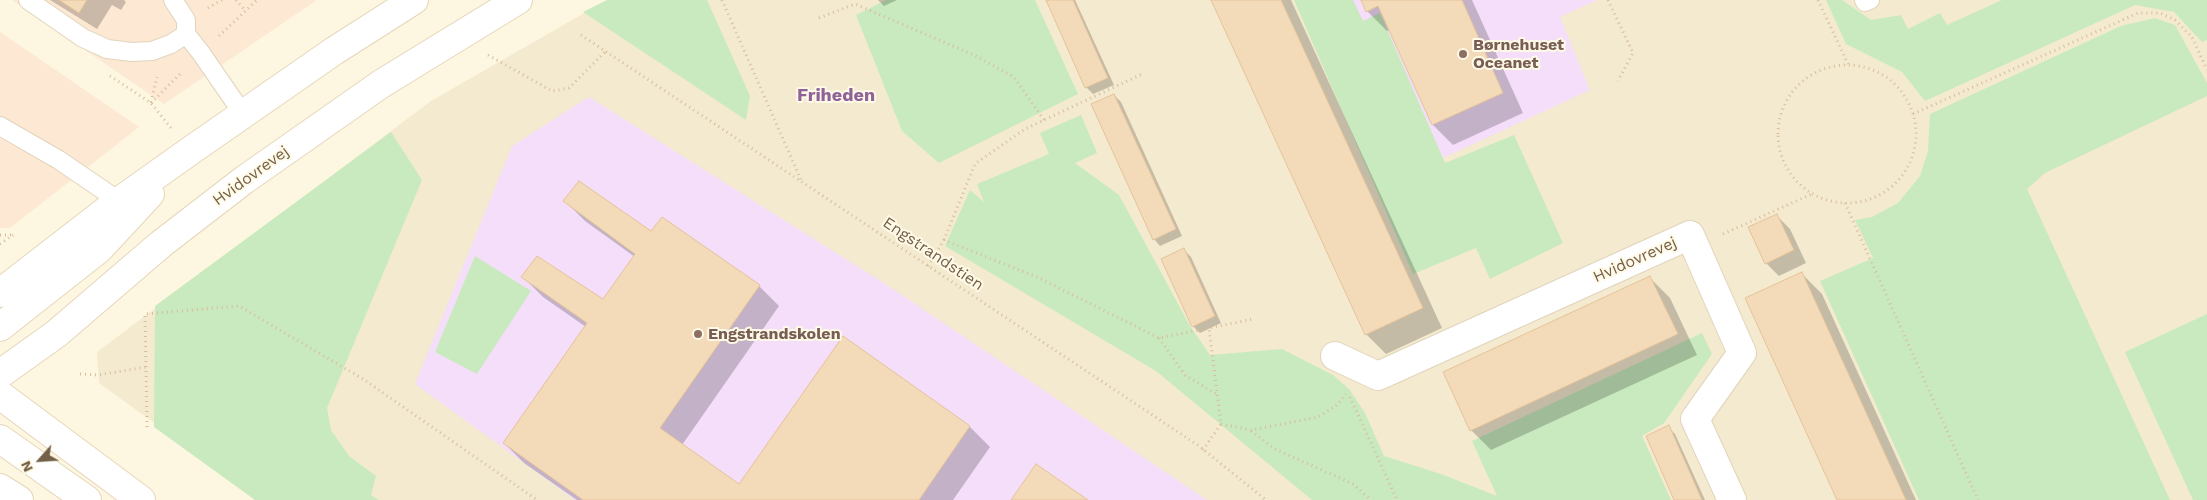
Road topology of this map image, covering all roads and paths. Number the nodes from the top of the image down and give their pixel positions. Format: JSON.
{"nodes":[{"id":1,"x":28,"y":0,"type":"edge"},
{"id":2,"x":163,"y":0,"type":"edge"},
{"id":3,"x":173,"y":0,"type":"edge"},
{"id":4,"x":236,"y":0,"type":"edge"},
{"id":5,"x":257,"y":0,"type":"edge"},
{"id":6,"x":414,"y":0,"type":"edge"},
{"id":7,"x":518,"y":0,"type":"edge"},
{"id":8,"x":722,"y":0,"type":"edge"},
{"id":9,"x":1608,"y":0,"type":"edge"},
{"id":10,"x":1818,"y":0,"type":"edge"},
{"id":11,"x":1864,"y":0,"type":"edge"},
{"id":12,"x":1870,"y":0,"type":"edge"},
{"id":13,"x":819,"y":18,"type":"dead end"},
{"id":14,"x":186,"y":27,"type":"junction"},
{"id":15,"x":581,"y":35,"type":"dead end"},
{"id":16,"x":455,"y":37,"type":"junction"},
{"id":17,"x":606,"y":51,"type":"junction"},
{"id":18,"x":1848,"y":64,"type":"junction"},
{"id":19,"x":2207,"y":70,"type":"edge"},
{"id":20,"x":1142,"y":74,"type":"dead end"},
{"id":21,"x":1618,"y":81,"type":"dead end"},
{"id":22,"x":243,"y":114,"type":"junction"},
{"id":23,"x":1913,"y":114,"type":"junction"},
{"id":24,"x":1044,"y":120,"type":"junction"},
{"id":25,"x":0,"y":126,"type":"edge"},
{"id":26,"x":190,"y":151,"type":"junction"},
{"id":27,"x":801,"y":181,"type":"junction"},
{"id":28,"x":1812,"y":194,"type":"junction"},
{"id":29,"x":119,"y":201,"type":"junction"},
{"id":30,"x":1845,"y":203,"type":"junction"},
{"id":31,"x":0,"y":235,"type":"edge"},
{"id":32,"x":944,"y":240,"type":"junction"},
{"id":33,"x":0,"y":244,"type":"edge"},
{"id":34,"x":1695,"y":247,"type":"junction"},
{"id":35,"x":928,"y":266,"type":"junction"},
{"id":36,"x":0,"y":293,"type":"edge"},
{"id":37,"x":1254,"y":320,"type":"dead end"},
{"id":38,"x":0,"y":327,"type":"edge"},
{"id":39,"x":1209,"y":328,"type":"junction"},
{"id":40,"x":1159,"y":338,"type":"junction"},
{"id":41,"x":1335,"y":356,"type":"dead end"},
{"id":42,"x":146,"y":367,"type":"junction"},
{"id":43,"x":0,"y":374,"type":"edge"},
{"id":44,"x":80,"y":374,"type":"dead end"},
{"id":45,"x":1217,"y":394,"type":"junction"},
{"id":46,"x":0,"y":395,"type":"edge"},
{"id":47,"x":1221,"y":424,"type":"junction"},
{"id":48,"x":147,"y":427,"type":"dead end"},
{"id":49,"x":1251,"y":430,"type":"junction"},
{"id":50,"x":0,"y":439,"type":"edge"},
{"id":51,"x":1203,"y":450,"type":"junction"},
{"id":52,"x":0,"y":488,"type":"edge"},
{"id":53,"x":19,"y":500,"type":"edge"},
{"id":54,"x":87,"y":500,"type":"edge"},
{"id":55,"x":141,"y":500,"type":"edge"},
{"id":56,"x":537,"y":500,"type":"edge"},
{"id":57,"x":1266,"y":500,"type":"edge"},
{"id":58,"x":1372,"y":500,"type":"edge"},
{"id":59,"x":1397,"y":500,"type":"edge"},
{"id":60,"x":1732,"y":500,"type":"edge"},
{"id":61,"x":1978,"y":500,"type":"edge"}],
"edges":[{"from":1,"to":14,"type":"lane"},
{"from":2,"to":14,"type":"lane"},
{"from":3,"to":14,"type":"lane"},
{"from":4,"to":5,"type":"path"},
{"from":6,"to":22,"type":"street"},
{"from":7,"to":16,"type":"street","name":"Hvidovrevej"},
{"from":8,"to":27,"type":"path"},
{"from":9,"to":21,"type":"path"},
{"from":10,"to":18,"type":"path"},
{"from":11,"to":12,"type":"lane"},
{"from":13,"to":24,"type":"path"},
{"from":14,"to":22,"type":"lane"},
{"from":15,"to":17,"type":"path","name":"Engstrandstien"},
{"from":16,"to":17,"type":"path"},
{"from":16,"to":43,"type":"street","name":"Hvidovrevej"},
{"from":17,"to":27,"type":"path","name":"Engstrandstien"},
{"from":18,"to":23,"type":"path"},
{"from":18,"to":28,"type":"path"},
{"from":19,"to":23,"type":"path"},
{"from":20,"to":24,"type":"path"},
{"from":22,"to":26,"type":"street"},
{"from":23,"to":30,"type":"path"},
{"from":24,"to":32,"type":"path"},
{"from":25,"to":29,"type":"lane"},
{"from":26,"to":29,"type":"street"},
{"from":26,"to":38,"type":"street"},
{"from":27,"to":35,"type":"path","name":"Engstrandstien"},
{"from":28,"to":30,"type":"path"},
{"from":28,"to":34,"type":"path"},
{"from":29,"to":36,"type":"street"},
{"from":30,"to":61,"type":"path"},
{"from":31,"to":33,"type":"path"},
{"from":32,"to":35,"type":"path"},
{"from":32,"to":40,"type":"path"},
{"from":34,"to":41,"type":"street","name":"Hvidovrevej"},
{"from":34,"to":60,"type":"street","name":"Hvidovrevej"},
{"from":35,"to":51,"type":"path","name":"Engstrandstien"},
{"from":37,"to":39,"type":"path"},
{"from":39,"to":40,"type":"path"},
{"from":39,"to":45,"type":"path"},
{"from":40,"to":45,"type":"path"},
{"from":42,"to":44,"type":"path"},
{"from":42,"to":48,"type":"path"},
{"from":42,"to":56,"type":"path"},
{"from":45,"to":47,"type":"path"},
{"from":46,"to":55,"type":"street"},
{"from":47,"to":49,"type":"path"},
{"from":47,"to":51,"type":"path"},
{"from":49,"to":58,"type":"path"},
{"from":49,"to":59,"type":"path"},
{"from":50,"to":54,"type":"street"},
{"from":51,"to":57,"type":"path","name":"Engstrandstien"},
{"from":52,"to":53,"type":"street"}]}
